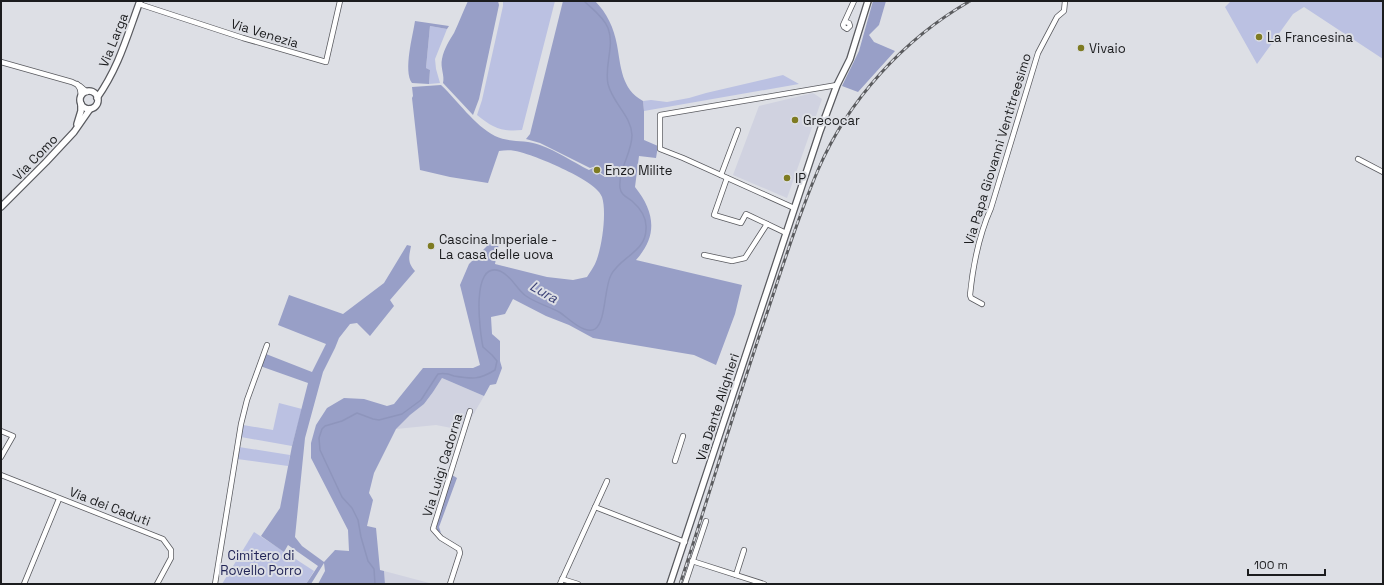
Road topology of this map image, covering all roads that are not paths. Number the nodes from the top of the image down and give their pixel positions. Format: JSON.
{"nodes":[{"id":1,"x":340,"y":1,"type":"edge"},
{"id":2,"x":854,"y":1,"type":"edge"},
{"id":3,"x":868,"y":1,"type":"edge"},
{"id":4,"x":1065,"y":1,"type":"edge"},
{"id":5,"x":140,"y":3,"type":"edge"},
{"id":6,"x":846,"y":22,"type":"dead end"},
{"id":7,"x":1,"y":62,"type":"edge"},
{"id":8,"x":77,"y":84,"type":"junction"},
{"id":9,"x":837,"y":85,"type":"junction"},
{"id":10,"x":106,"y":86,"type":"junction"},
{"id":11,"x":89,"y":92,"type":"junction"},
{"id":12,"x":81,"y":96,"type":"junction"},
{"id":13,"x":97,"y":98,"type":"junction"},
{"id":14,"x":81,"y":104,"type":"junction"},
{"id":15,"x":90,"y":109,"type":"junction"},
{"id":16,"x":738,"y":130,"type":"dead end"},
{"id":17,"x":69,"y":138,"type":"junction"},
{"id":18,"x":1358,"y":159,"type":"dead end"},
{"id":19,"x":1383,"y":172,"type":"edge"},
{"id":20,"x":721,"y":175,"type":"junction"},
{"id":21,"x":727,"y":178,"type":"junction"},
{"id":22,"x":1,"y":207,"type":"edge"},
{"id":23,"x":794,"y":208,"type":"junction"},
{"id":24,"x":766,"y":224,"type":"junction"},
{"id":25,"x":785,"y":235,"type":"junction"},
{"id":26,"x":704,"y":255,"type":"dead end"},
{"id":27,"x":982,"y":304,"type":"dead end"},
{"id":28,"x":268,"y":345,"type":"dead end"},
{"id":29,"x":470,"y":411,"type":"dead end"},
{"id":30,"x":1,"y":431,"type":"edge"},
{"id":31,"x":683,"y":436,"type":"dead end"},
{"id":32,"x":1,"y":457,"type":"edge"},
{"id":33,"x":675,"y":461,"type":"dead end"},
{"id":34,"x":1,"y":475,"type":"edge"},
{"id":35,"x":607,"y":481,"type":"dead end"},
{"id":36,"x":59,"y":499,"type":"junction"},
{"id":37,"x":595,"y":507,"type":"junction"},
{"id":38,"x":706,"y":521,"type":"dead end"},
{"id":39,"x":685,"y":542,"type":"junction"},
{"id":40,"x":744,"y":550,"type":"dead end"},
{"id":41,"x":692,"y":561,"type":"junction"},
{"id":42,"x":736,"y":575,"type":"junction"},
{"id":43,"x":562,"y":579,"type":"junction"},
{"id":44,"x":24,"y":584,"type":"edge"},
{"id":45,"x":157,"y":584,"type":"edge"},
{"id":46,"x":215,"y":584,"type":"edge"},
{"id":47,"x":450,"y":584,"type":"edge"},
{"id":48,"x":560,"y":584,"type":"edge"},
{"id":49,"x":578,"y":584,"type":"edge"},
{"id":50,"x":670,"y":584,"type":"edge"},
{"id":51,"x":685,"y":584,"type":"edge"},
{"id":52,"x":764,"y":584,"type":"edge"}],
"edges":[{"from":1,"to":5,"type":"street","name":"Via Venezia"},
{"from":2,"to":6,"type":"street"},
{"from":3,"to":9,"type":"street","name":"Via Dante Alighieri"},
{"from":4,"to":27,"type":"street","name":"Via Papa Giovanni Ventitreesimo"},
{"from":5,"to":10,"type":"street","name":"Via Larga"},
{"from":7,"to":8,"type":"street"},
{"from":8,"to":11,"type":"street"},
{"from":8,"to":12,"type":"street"},
{"from":9,"to":20,"type":"street"},
{"from":9,"to":23,"type":"street","name":"Via Dante Alighieri"},
{"from":10,"to":11,"type":"street","name":"Via Larga"},
{"from":10,"to":13,"type":"street","name":"Via Larga"},
{"from":11,"to":12,"type":"street"},
{"from":11,"to":13,"type":"street"},
{"from":12,"to":14,"type":"street"},
{"from":13,"to":15,"type":"street"},
{"from":14,"to":15,"type":"street"},
{"from":14,"to":17,"type":"street","name":"Via Como"},
{"from":15,"to":17,"type":"street","name":"Via Como"},
{"from":16,"to":20,"type":"street"},
{"from":17,"to":22,"type":"street","name":"Via Como"},
{"from":18,"to":19,"type":"street"},
{"from":20,"to":21,"type":"street"},
{"from":21,"to":23,"type":"street"},
{"from":21,"to":24,"type":"street"},
{"from":23,"to":25,"type":"street","name":"Via Dante Alighieri"},
{"from":24,"to":25,"type":"street"},
{"from":24,"to":26,"type":"street"},
{"from":25,"to":39,"type":"street","name":"Via Dante Alighieri"},
{"from":28,"to":46,"type":"street"},
{"from":29,"to":47,"type":"street","name":"Via Luigi Cadorna"},
{"from":30,"to":32,"type":"street"},
{"from":31,"to":33,"type":"street"},
{"from":34,"to":36,"type":"street","name":"Via dei Caduti"},
{"from":35,"to":37,"type":"street"},
{"from":36,"to":44,"type":"street"},
{"from":36,"to":45,"type":"street","name":"Via dei Caduti"},
{"from":37,"to":39,"type":"street"},
{"from":37,"to":43,"type":"street"},
{"from":38,"to":41,"type":"street"},
{"from":39,"to":50,"type":"street","name":"Via Dante Alighieri"},
{"from":40,"to":42,"type":"street"},
{"from":41,"to":42,"type":"street"},
{"from":41,"to":51,"type":"street"},
{"from":42,"to":52,"type":"street"},
{"from":43,"to":48,"type":"street"},
{"from":43,"to":49,"type":"street"}]}
